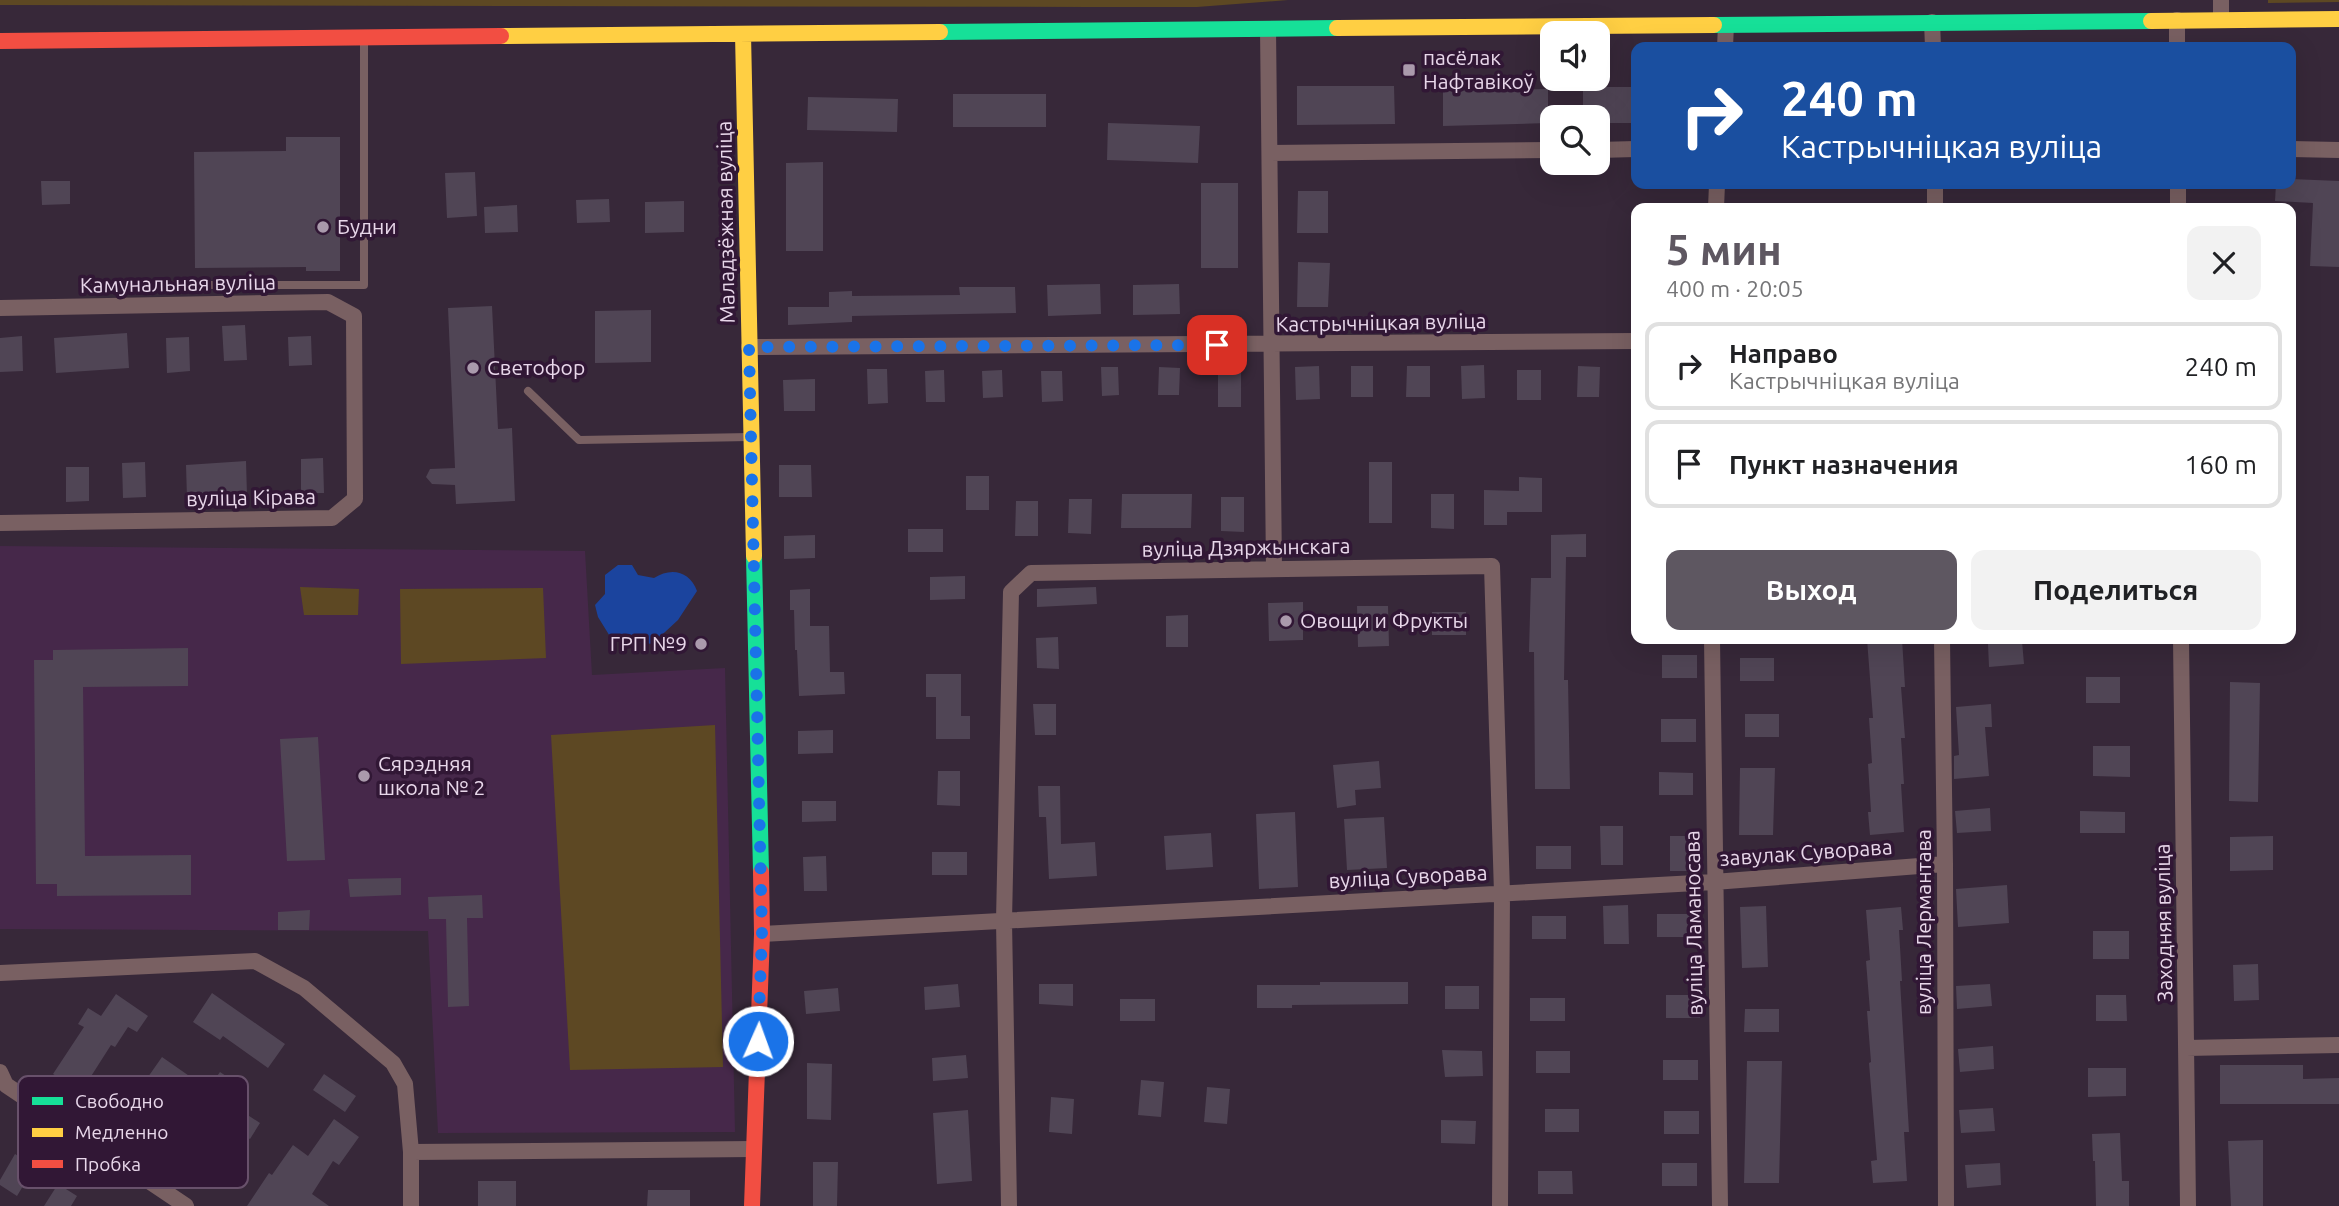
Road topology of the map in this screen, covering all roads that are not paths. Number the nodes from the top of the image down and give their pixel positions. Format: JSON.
{"nodes":[{"id":1,"x":2221,"y":0,"type":"edge"},
{"id":2,"x":2339,"y":19,"type":"edge"},
{"id":3,"x":2177,"y":20,"type":"junction"},
{"id":4,"x":2221,"y":20,"type":"junction"},
{"id":5,"x":1933,"y":22,"type":"junction"},
{"id":6,"x":1726,"y":25,"type":"junction"},
{"id":7,"x":1268,"y":29,"type":"junction"},
{"id":8,"x":743,"y":34,"type":"junction"},
{"id":9,"x":364,"y":37,"type":"junction"},
{"id":10,"x":0,"y":41,"type":"edge"},
{"id":11,"x":1725,"y":42,"type":"edge"},
{"id":12,"x":1933,"y":42,"type":"edge"},
{"id":13,"x":2177,"y":42,"type":"edge"},
{"id":14,"x":1631,"y":149,"type":"edge"},
{"id":15,"x":2296,"y":149,"type":"edge"},
{"id":16,"x":1540,"y":150,"type":"edge"},
{"id":17,"x":1610,"y":150,"type":"edge"},
{"id":18,"x":2339,"y":150,"type":"edge"},
{"id":19,"x":1270,"y":153,"type":"junction"},
{"id":20,"x":166,"y":285,"type":"dead end"},
{"id":21,"x":0,"y":308,"type":"edge"},
{"id":22,"x":354,"y":316,"type":"joint"},
{"id":23,"x":1631,"y":341,"type":"edge"},
{"id":24,"x":1272,"y":345,"type":"junction"},
{"id":25,"x":749,"y":347,"type":"junction"},
{"id":26,"x":528,"y":391,"type":"dead end"},
{"id":27,"x":750,"y":437,"type":"junction"},
{"id":28,"x":0,"y":523,"type":"edge"},
{"id":29,"x":1274,"y":569,"type":"junction"},
{"id":30,"x":1712,"y":644,"type":"edge"},
{"id":31,"x":1942,"y":644,"type":"edge"},
{"id":32,"x":2181,"y":644,"type":"edge"},
{"id":33,"x":1945,"y":864,"type":"junction"},
{"id":34,"x":1714,"y":882,"type":"junction"},
{"id":35,"x":1502,"y":893,"type":"junction"},
{"id":36,"x":1004,"y":921,"type":"junction"},
{"id":37,"x":762,"y":934,"type":"junction"},
{"id":38,"x":0,"y":974,"type":"edge"},
{"id":39,"x":2339,"y":1045,"type":"edge"},
{"id":40,"x":2186,"y":1048,"type":"junction"},
{"id":41,"x":0,"y":1072,"type":"edge"},
{"id":42,"x":18,"y":1092,"type":"edge"},
{"id":43,"x":754,"y":1149,"type":"junction"},
{"id":44,"x":411,"y":1152,"type":"junction"},
{"id":45,"x":159,"y":1188,"type":"edge"},
{"id":46,"x":186,"y":1206,"type":"edge"},
{"id":47,"x":411,"y":1206,"type":"edge"},
{"id":48,"x":752,"y":1206,"type":"edge"},
{"id":49,"x":1009,"y":1206,"type":"edge"},
{"id":50,"x":1500,"y":1206,"type":"edge"},
{"id":51,"x":1720,"y":1206,"type":"edge"},
{"id":52,"x":1946,"y":1206,"type":"edge"},
{"id":53,"x":2188,"y":1206,"type":"edge"}],
"edges":[{"from":1,"to":4,"type":"street"},
{"from":2,"to":4,"type":"main road"},
{"from":3,"to":4,"type":"main road"},
{"from":3,"to":5,"type":"main road"},
{"from":3,"to":13,"type":"street"},
{"from":5,"to":6,"type":"main road"},
{"from":5,"to":12,"type":"street"},
{"from":6,"to":7,"type":"main road"},
{"from":6,"to":11,"type":"street"},
{"from":7,"to":8,"type":"main road"},
{"from":7,"to":19,"type":"street"},
{"from":8,"to":9,"type":"main road"},
{"from":8,"to":25,"type":"main road","name":"Маладзёжная вуліца"},
{"from":9,"to":10,"type":"main road"},
{"from":9,"to":20,"type":"lane"},
{"from":14,"to":17,"type":"street"},
{"from":15,"to":18,"type":"street"},
{"from":16,"to":19,"type":"street"},
{"from":19,"to":24,"type":"street"},
{"from":21,"to":22,"type":"street","name":"Камунальная вуліца"},
{"from":22,"to":28,"type":"street","name":"вуліца Кірава"},
{"from":23,"to":24,"type":"street","name":"Кастрычніцкая вуліца"},
{"from":24,"to":25,"type":"street","name":"Кастрычніцкая вуліца"},
{"from":24,"to":29,"type":"street"},
{"from":25,"to":27,"type":"main road","name":"Маладзёжная вуліца"},
{"from":26,"to":27,"type":"lane"},
{"from":27,"to":37,"type":"main road","name":"Маладзёжная вуліца"},
{"from":29,"to":35,"type":"street","name":"вуліца Дзяржынскага"},
{"from":29,"to":36,"type":"street","name":"вуліца Дзяржынскага"},
{"from":30,"to":34,"type":"street","name":"вуліца Ламаносава"},
{"from":31,"to":33,"type":"street","name":"вуліца Лермантава"},
{"from":32,"to":40,"type":"street","name":"Заходняя вуліца"},
{"from":33,"to":34,"type":"street","name":"завулак Суворава"},
{"from":33,"to":52,"type":"street","name":"вуліца Лермантава"},
{"from":34,"to":35,"type":"street","name":"завулак Суворава"},
{"from":34,"to":51,"type":"street","name":"вуліца Ламаносава"},
{"from":35,"to":36,"type":"street","name":"вуліца Суворава"},
{"from":35,"to":50,"type":"street","name":"вуліца Суворава"},
{"from":36,"to":37,"type":"street","name":"вуліца Суворава"},
{"from":36,"to":49,"type":"street"},
{"from":37,"to":43,"type":"main road","name":"Маладзёжная вуліца"},
{"from":38,"to":44,"type":"street"},
{"from":39,"to":40,"type":"street"},
{"from":40,"to":53,"type":"street","name":"Заходняя вуліца"},
{"from":41,"to":42,"type":"street"},
{"from":43,"to":44,"type":"street"},
{"from":43,"to":48,"type":"main road","name":"Маладзёжная вуліца"},
{"from":44,"to":47,"type":"street"},
{"from":45,"to":46,"type":"street"}]}
